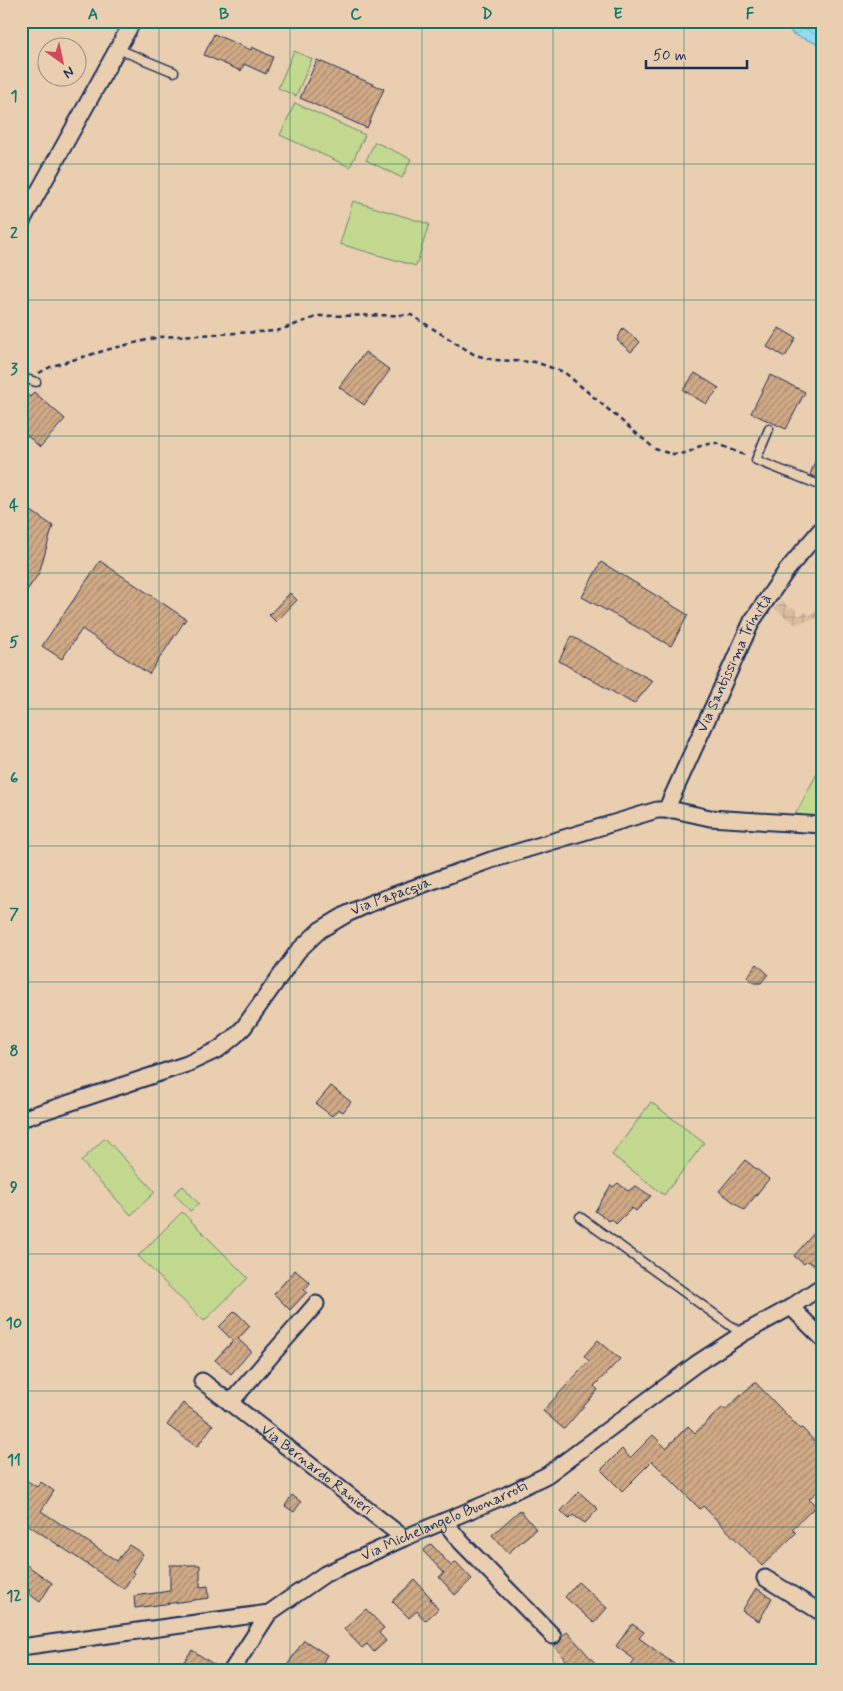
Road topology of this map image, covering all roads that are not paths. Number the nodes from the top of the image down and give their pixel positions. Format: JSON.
{"nodes":[{"id":1,"x":133,"y":21,"type":"edge"},
{"id":2,"x":118,"y":48,"type":"junction"},
{"id":3,"x":174,"y":72,"type":"dead end"},
{"id":4,"x":21,"y":222,"type":"edge"},
{"id":5,"x":24,"y":379,"type":"edge"},
{"id":6,"x":36,"y":382,"type":"dead end"},
{"id":7,"x":769,"y":429,"type":"dead end"},
{"id":8,"x":822,"y":486,"type":"edge"},
{"id":9,"x":822,"y":528,"type":"edge"},
{"id":10,"x":666,"y":810,"type":"junction"},
{"id":11,"x":822,"y":825,"type":"edge"},
{"id":12,"x":21,"y":1119,"type":"edge"},
{"id":13,"x":580,"y":1217,"type":"dead end"},
{"id":14,"x":822,"y":1286,"type":"edge"},
{"id":15,"x":316,"y":1304,"type":"dead end"},
{"id":16,"x":791,"y":1307,"type":"junction"},
{"id":17,"x":742,"y":1334,"type":"junction"},
{"id":18,"x":822,"y":1338,"type":"edge"},
{"id":19,"x":202,"y":1380,"type":"dead end"},
{"id":20,"x":230,"y":1403,"type":"junction"},
{"id":21,"x":444,"y":1521,"type":"junction"},
{"id":22,"x":404,"y":1538,"type":"junction"},
{"id":23,"x":766,"y":1578,"type":"dead end"},
{"id":24,"x":269,"y":1613,"type":"junction"},
{"id":25,"x":822,"y":1613,"type":"edge"},
{"id":26,"x":553,"y":1636,"type":"dead end"},
{"id":27,"x":21,"y":1647,"type":"edge"},
{"id":28,"x":233,"y":1669,"type":"edge"}],
"edges":[{"from":1,"to":2,"type":"street"},
{"from":2,"to":3,"type":"lane"},
{"from":2,"to":4,"type":"street"},
{"from":5,"to":6,"type":"lane"},
{"from":7,"to":8,"type":"lane"},
{"from":9,"to":10,"type":"street","name":"Via Santissima Trinità"},
{"from":10,"to":11,"type":"street","name":"Via Papacqua"},
{"from":10,"to":12,"type":"street","name":"Via Papacqua"},
{"from":13,"to":17,"type":"lane"},
{"from":14,"to":16,"type":"street","name":"Via Michelangelo Buonarroti"},
{"from":15,"to":20,"type":"street"},
{"from":16,"to":17,"type":"street","name":"Via Michelangelo Buonarroti"},
{"from":16,"to":18,"type":"street"},
{"from":17,"to":21,"type":"street","name":"Via Michelangelo Buonarroti"},
{"from":19,"to":20,"type":"street","name":"Via Bernardo Ranieri"},
{"from":20,"to":22,"type":"street","name":"Via Bernardo Ranieri"},
{"from":21,"to":22,"type":"street","name":"Via Michelangelo Buonarroti"},
{"from":21,"to":26,"type":"street"},
{"from":22,"to":24,"type":"street","name":"Via Michelangelo Buonarroti"},
{"from":23,"to":25,"type":"street"},
{"from":24,"to":27,"type":"street","name":"Via Michelangelo Buonarroti"},
{"from":24,"to":28,"type":"street"}]}
